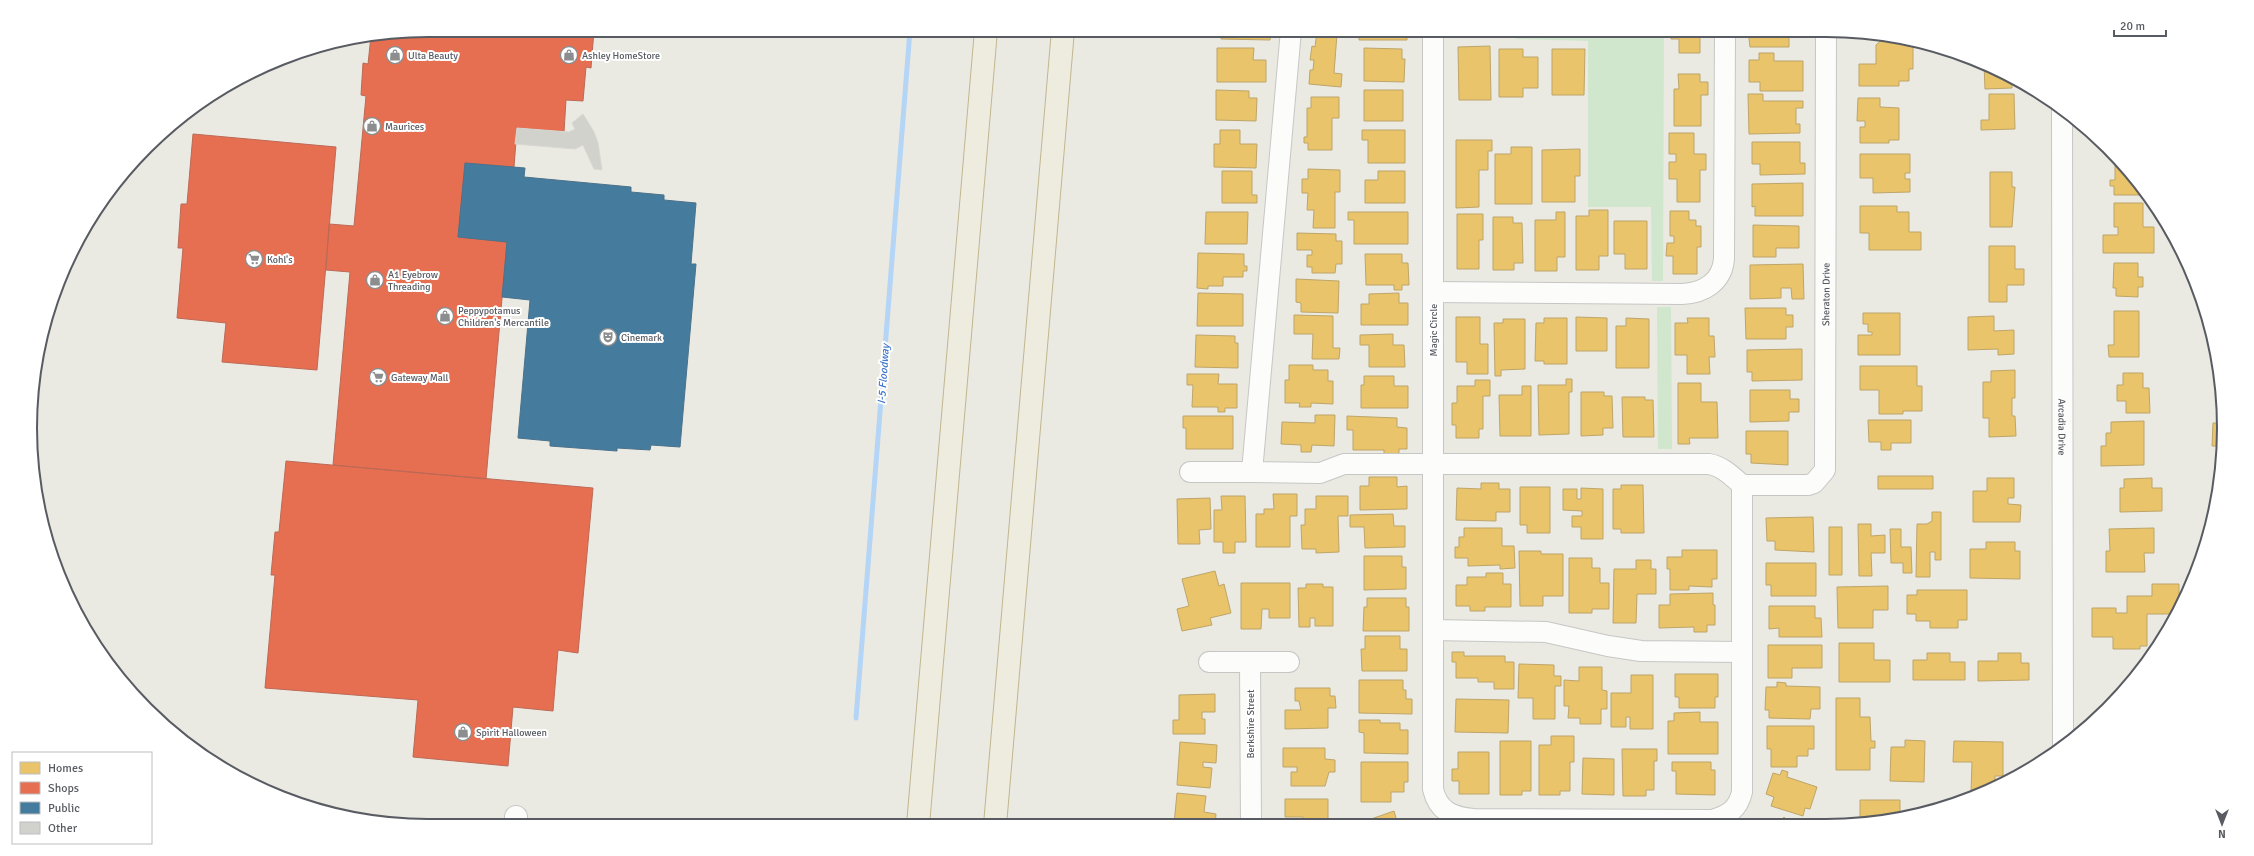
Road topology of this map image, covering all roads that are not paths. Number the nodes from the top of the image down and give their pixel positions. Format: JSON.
{"nodes":[{"id":1,"x":985,"y":37,"type":"edge"},
{"id":2,"x":1062,"y":37,"type":"edge"},
{"id":3,"x":1290,"y":37,"type":"edge"},
{"id":4,"x":1433,"y":37,"type":"edge"},
{"id":5,"x":1725,"y":37,"type":"edge"},
{"id":6,"x":1826,"y":37,"type":"edge"},
{"id":7,"x":2062,"y":117,"type":"edge"},
{"id":8,"x":1433,"y":292,"type":"junction"},
{"id":9,"x":1432,"y":464,"type":"junction"},
{"id":10,"x":1190,"y":472,"type":"dead end"},
{"id":11,"x":1252,"y":472,"type":"junction"},
{"id":12,"x":1742,"y":485,"type":"junction"},
{"id":13,"x":1433,"y":630,"type":"junction"},
{"id":14,"x":1741,"y":652,"type":"junction"},
{"id":15,"x":1209,"y":662,"type":"dead end"},
{"id":16,"x":1250,"y":662,"type":"junction"},
{"id":17,"x":1289,"y":662,"type":"dead end"},
{"id":18,"x":2063,"y":739,"type":"edge"},
{"id":19,"x":919,"y":819,"type":"edge"},
{"id":20,"x":996,"y":819,"type":"edge"},
{"id":21,"x":1251,"y":819,"type":"edge"},
{"id":22,"x":1473,"y":819,"type":"edge"},
{"id":23,"x":1714,"y":819,"type":"edge"}],
"edges":[{"from":1,"to":19,"type":"highway"},
{"from":2,"to":20,"type":"highway"},
{"from":3,"to":11,"type":"street"},
{"from":4,"to":8,"type":"street","name":"Magic Circle"},
{"from":5,"to":8,"type":"street"},
{"from":6,"to":12,"type":"street","name":"Sheraton Drive"},
{"from":7,"to":18,"type":"street","name":"Arcadia Drive"},
{"from":8,"to":9,"type":"street","name":"Magic Circle"},
{"from":9,"to":11,"type":"street"},
{"from":9,"to":12,"type":"street"},
{"from":9,"to":13,"type":"street","name":"Magic Circle"},
{"from":10,"to":11,"type":"street"},
{"from":12,"to":14,"type":"street","name":"Magic Circle"},
{"from":13,"to":14,"type":"street"},
{"from":13,"to":22,"type":"street","name":"Magic Circle"},
{"from":14,"to":23,"type":"street","name":"Magic Circle"},
{"from":15,"to":16,"type":"street"},
{"from":16,"to":17,"type":"street"},
{"from":16,"to":21,"type":"street","name":"Berkshire Street"}]}
